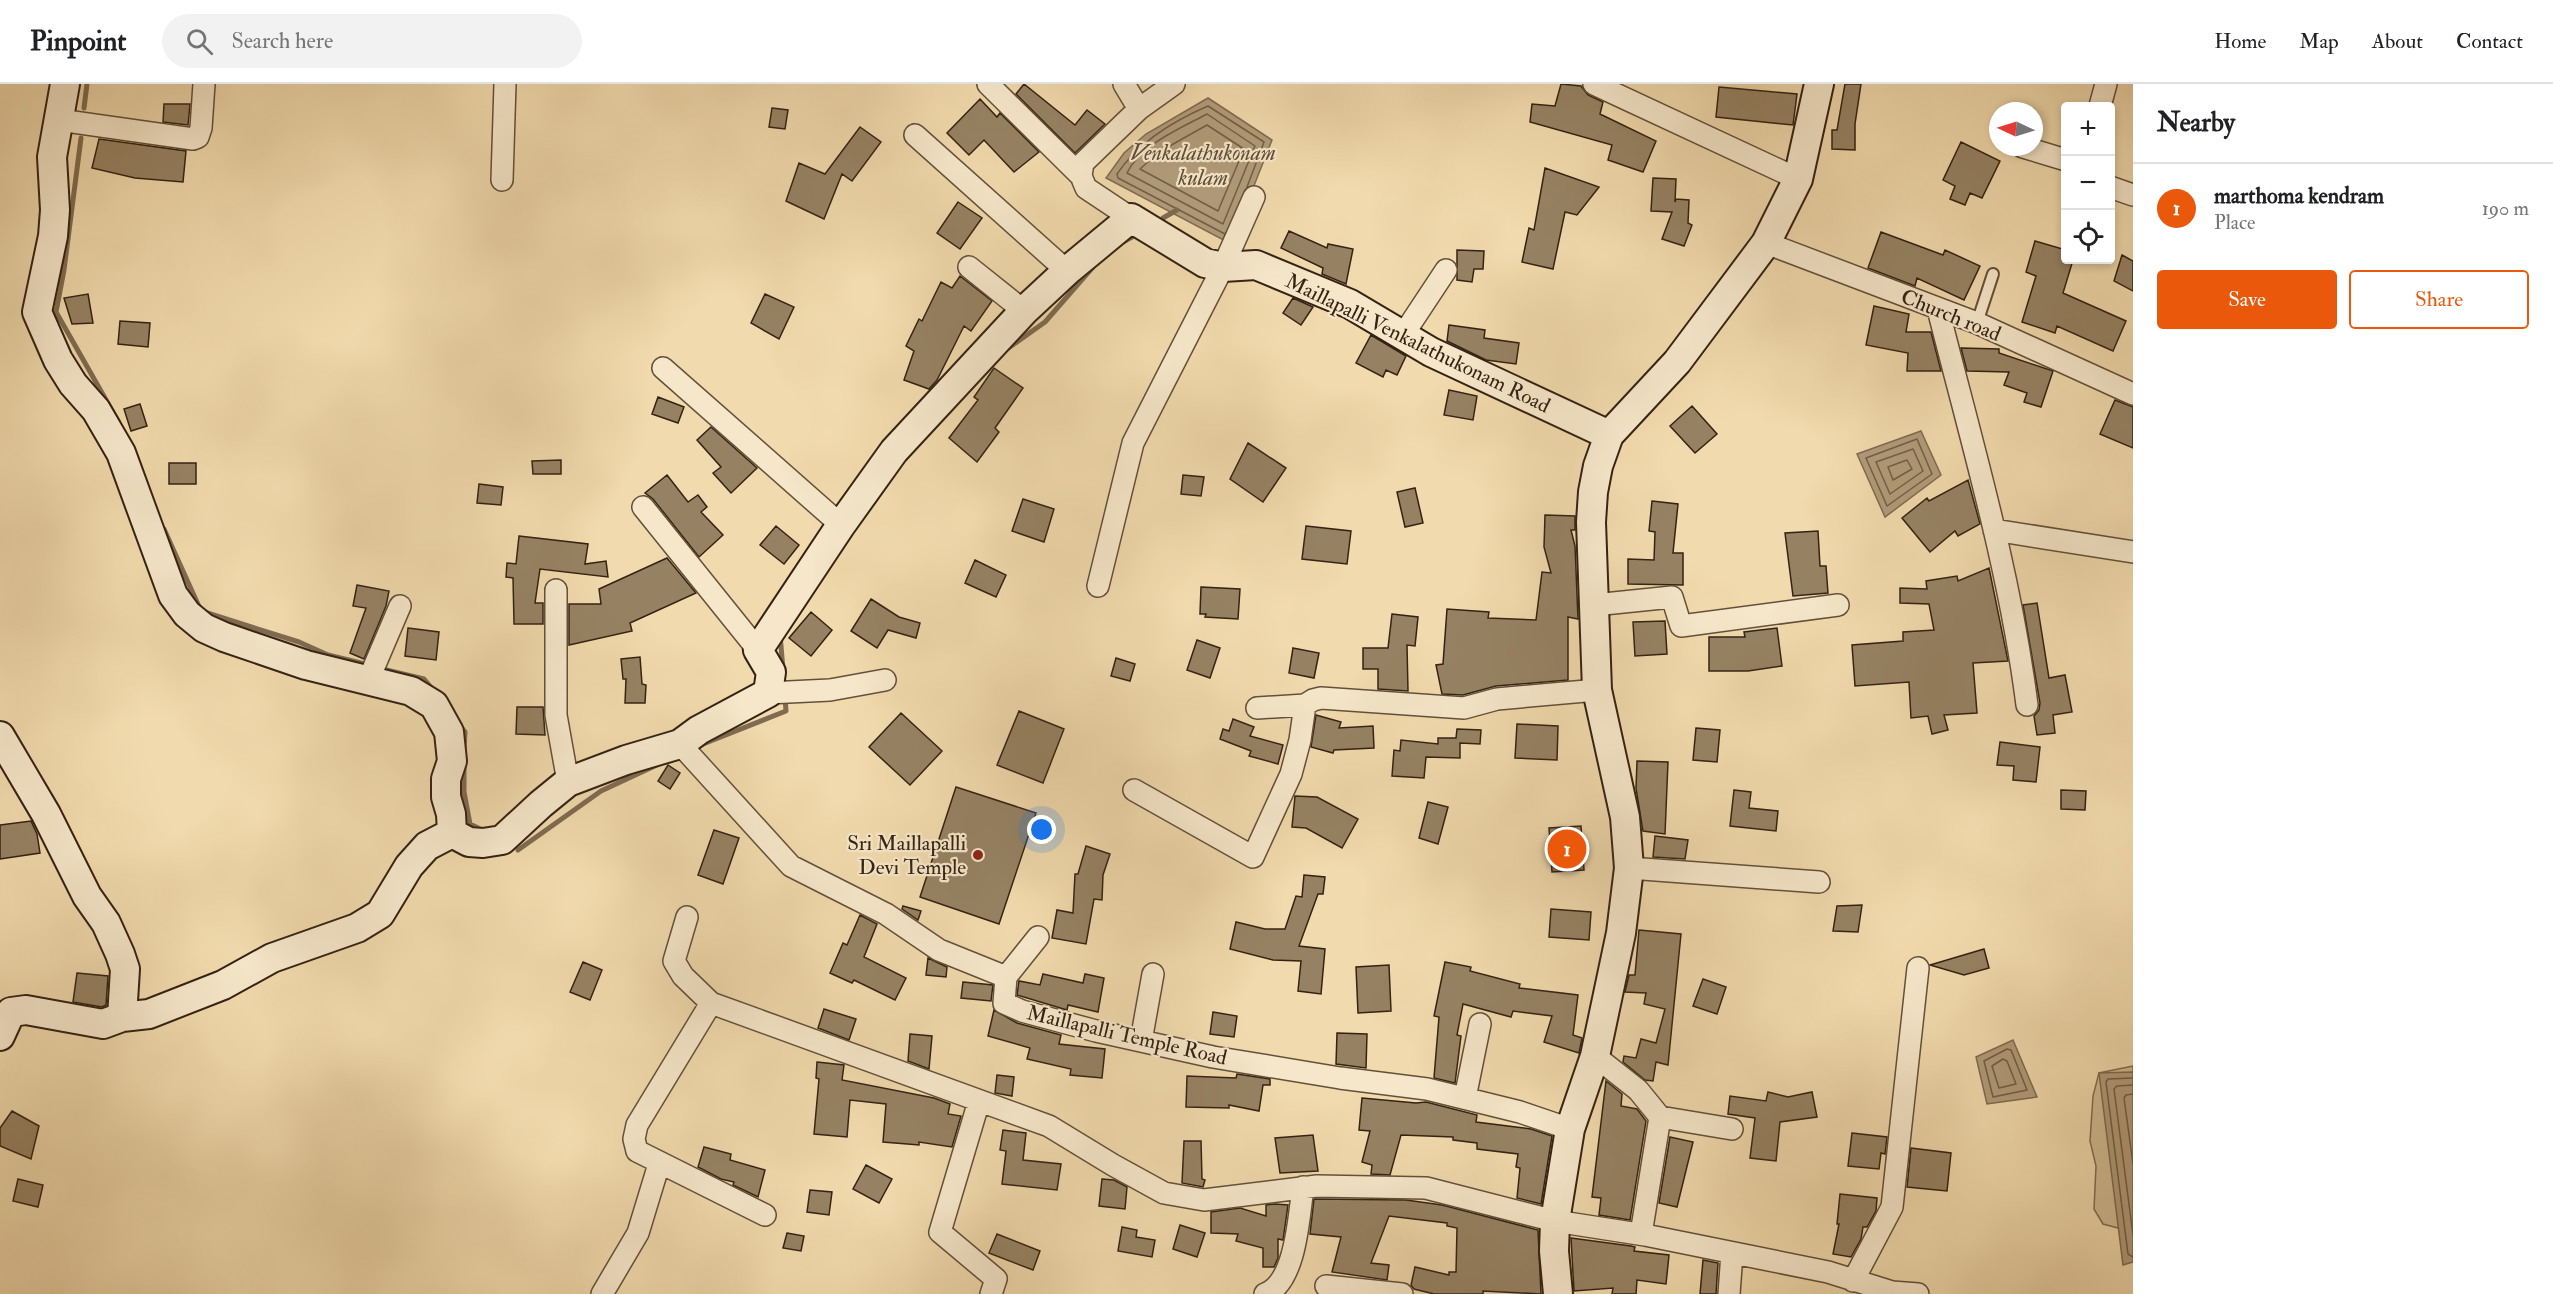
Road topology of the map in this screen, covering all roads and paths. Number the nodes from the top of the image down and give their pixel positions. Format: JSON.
{"nodes":[{"id":1,"x":65,"y":84,"type":"edge"},
{"id":2,"x":204,"y":84,"type":"edge"},
{"id":3,"x":504,"y":84,"type":"edge"},
{"id":4,"x":988,"y":84,"type":"edge"},
{"id":5,"x":1124,"y":84,"type":"edge"},
{"id":6,"x":1174,"y":84,"type":"edge"},
{"id":7,"x":1594,"y":84,"type":"edge"},
{"id":8,"x":1819,"y":84,"type":"edge"},
{"id":9,"x":2106,"y":84,"type":"edge"},
{"id":10,"x":2101,"y":102,"type":"edge"},
{"id":11,"x":1139,"y":109,"type":"junction"},
{"id":12,"x":59,"y":120,"type":"junction"},
{"id":13,"x":915,"y":135,"type":"dead end"},
{"id":14,"x":2043,"y":153,"type":"edge"},
{"id":15,"x":2061,"y":158,"type":"edge"},
{"id":16,"x":1082,"y":176,"type":"junction"},
{"id":17,"x":1798,"y":179,"type":"junction"},
{"id":18,"x":502,"y":180,"type":"dead end"},
{"id":19,"x":2115,"y":189,"type":"edge"},
{"id":20,"x":2133,"y":195,"type":"edge"},
{"id":21,"x":1254,"y":197,"type":"dead end"},
{"id":22,"x":1131,"y":218,"type":"junction"},
{"id":23,"x":1766,"y":243,"type":"junction"},
{"id":24,"x":969,"y":267,"type":"dead end"},
{"id":25,"x":1223,"y":267,"type":"junction"},
{"id":26,"x":1446,"y":270,"type":"dead end"},
{"id":27,"x":1067,"y":271,"type":"junction"},
{"id":28,"x":1993,"y":274,"type":"dead end"},
{"id":29,"x":1938,"y":309,"type":"junction"},
{"id":30,"x":1024,"y":311,"type":"junction"},
{"id":31,"x":1977,"y":323,"type":"junction"},
{"id":32,"x":1403,"y":335,"type":"junction"},
{"id":33,"x":663,"y":368,"type":"dead end"},
{"id":34,"x":2133,"y":394,"type":"edge"},
{"id":35,"x":1609,"y":435,"type":"junction"},
{"id":36,"x":643,"y":507,"type":"dead end"},
{"id":37,"x":841,"y":525,"type":"junction"},
{"id":38,"x":1994,"y":530,"type":"junction"},
{"id":39,"x":2133,"y":552,"type":"edge"},
{"id":40,"x":1098,"y":586,"type":"dead end"},
{"id":41,"x":556,"y":590,"type":"dead end"},
{"id":42,"x":1594,"y":605,"type":"junction"},
{"id":43,"x":1838,"y":605,"type":"dead end"},
{"id":44,"x":400,"y":606,"type":"dead end"},
{"id":45,"x":758,"y":650,"type":"junction"},
{"id":46,"x":885,"y":680,"type":"dead end"},
{"id":47,"x":368,"y":681,"type":"junction"},
{"id":48,"x":1598,"y":690,"type":"junction"},
{"id":49,"x":768,"y":693,"type":"junction"},
{"id":50,"x":1305,"y":705,"type":"junction"},
{"id":51,"x":2027,"y":705,"type":"dead end"},
{"id":52,"x":1257,"y":708,"type":"dead end"},
{"id":53,"x":0,"y":736,"type":"edge"},
{"id":54,"x":680,"y":744,"type":"junction"},
{"id":55,"x":568,"y":782,"type":"junction"},
{"id":56,"x":1134,"y":790,"type":"dead end"},
{"id":57,"x":452,"y":833,"type":"junction"},
{"id":58,"x":1629,"y":867,"type":"junction"},
{"id":59,"x":1819,"y":882,"type":"dead end"},
{"id":60,"x":687,"y":917,"type":"dead end"},
{"id":61,"x":1038,"y":937,"type":"dead end"},
{"id":62,"x":1918,"y":968,"type":"dead end"},
{"id":63,"x":1153,"y":974,"type":"dead end"},
{"id":64,"x":1006,"y":977,"type":"junction"},
{"id":65,"x":711,"y":1003,"type":"junction"},
{"id":66,"x":122,"y":1017,"type":"junction"},
{"id":67,"x":1480,"y":1024,"type":"dead end"},
{"id":68,"x":0,"y":1036,"type":"edge"},
{"id":69,"x":1141,"y":1041,"type":"junction"},
{"id":70,"x":1595,"y":1056,"type":"junction"},
{"id":71,"x":1465,"y":1098,"type":"junction"},
{"id":72,"x":979,"y":1101,"type":"junction"},
{"id":73,"x":1660,"y":1117,"type":"junction"},
{"id":74,"x":1570,"y":1129,"type":"junction"},
{"id":75,"x":1732,"y":1129,"type":"dead end"},
{"id":76,"x":659,"y":1164,"type":"junction"},
{"id":77,"x":1303,"y":1187,"type":"junction"},
{"id":78,"x":765,"y":1215,"type":"dead end"},
{"id":79,"x":1555,"y":1221,"type":"junction"},
{"id":80,"x":1641,"y":1234,"type":"junction"},
{"id":81,"x":1732,"y":1253,"type":"junction"},
{"id":82,"x":1853,"y":1281,"type":"junction"},
{"id":83,"x":1326,"y":1286,"type":"dead end"},
{"id":84,"x":602,"y":1294,"type":"edge"},
{"id":85,"x":991,"y":1294,"type":"edge"},
{"id":86,"x":1265,"y":1294,"type":"edge"},
{"id":87,"x":1402,"y":1294,"type":"edge"},
{"id":88,"x":1558,"y":1294,"type":"edge"},
{"id":89,"x":1729,"y":1294,"type":"edge"},
{"id":90,"x":1918,"y":1294,"type":"edge"}],
"edges":[{"from":1,"to":12,"type":"street"},
{"from":2,"to":12,"type":"street"},
{"from":3,"to":18,"type":"street"},
{"from":4,"to":16,"type":"street"},
{"from":5,"to":11,"type":"street"},
{"from":6,"to":11,"type":"street"},
{"from":7,"to":17,"type":"street"},
{"from":8,"to":17,"type":"street"},
{"from":9,"to":10,"type":"street"},
{"from":11,"to":16,"type":"street"},
{"from":12,"to":47,"type":"street"},
{"from":13,"to":27,"type":"street"},
{"from":14,"to":15,"type":"street"},
{"from":16,"to":22,"type":"street"},
{"from":17,"to":23,"type":"street"},
{"from":19,"to":20,"type":"street"},
{"from":21,"to":25,"type":"street"},
{"from":22,"to":25,"type":"street","name":"Maillapalli Venkalathukonam Road"},
{"from":22,"to":27,"type":"street"},
{"from":23,"to":29,"type":"street","name":"Church road"},
{"from":23,"to":35,"type":"street"},
{"from":24,"to":30,"type":"street"},
{"from":25,"to":32,"type":"street","name":"Maillapalli Venkalathukonam Road"},
{"from":25,"to":40,"type":"street"},
{"from":26,"to":32,"type":"street"},
{"from":27,"to":30,"type":"street"},
{"from":28,"to":31,"type":"lane"},
{"from":29,"to":31,"type":"street","name":"Church road"},
{"from":29,"to":38,"type":"street"},
{"from":30,"to":37,"type":"street"},
{"from":31,"to":34,"type":"street","name":"Church road"},
{"from":32,"to":35,"type":"street","name":"Maillapalli Venkalathukonam Road"},
{"from":33,"to":37,"type":"street"},
{"from":35,"to":42,"type":"street"},
{"from":36,"to":45,"type":"street"},
{"from":37,"to":45,"type":"street"},
{"from":38,"to":39,"type":"street"},
{"from":38,"to":51,"type":"street"},
{"from":41,"to":55,"type":"street"},
{"from":42,"to":43,"type":"street"},
{"from":42,"to":48,"type":"street"},
{"from":44,"to":47,"type":"street"},
{"from":45,"to":49,"type":"street"},
{"from":46,"to":49,"type":"street"},
{"from":47,"to":57,"type":"street"},
{"from":48,"to":50,"type":"street"},
{"from":48,"to":58,"type":"street"},
{"from":49,"to":54,"type":"street"},
{"from":50,"to":52,"type":"street"},
{"from":50,"to":56,"type":"street"},
{"from":53,"to":66,"type":"street"},
{"from":54,"to":55,"type":"street"},
{"from":54,"to":64,"type":"street"},
{"from":55,"to":57,"type":"street"},
{"from":57,"to":66,"type":"street"},
{"from":58,"to":59,"type":"street"},
{"from":58,"to":70,"type":"street"},
{"from":60,"to":65,"type":"street"},
{"from":61,"to":64,"type":"street"},
{"from":62,"to":82,"type":"street"},
{"from":63,"to":69,"type":"street"},
{"from":64,"to":69,"type":"street","name":"Maillapalli Temple Road"},
{"from":65,"to":72,"type":"street"},
{"from":65,"to":76,"type":"street"},
{"from":66,"to":68,"type":"street"},
{"from":67,"to":71,"type":"street"},
{"from":69,"to":71,"type":"street","name":"Maillapalli Temple Road"},
{"from":70,"to":73,"type":"street"},
{"from":70,"to":74,"type":"street"},
{"from":71,"to":74,"type":"street","name":"Maillapalli Temple Road"},
{"from":72,"to":77,"type":"street"},
{"from":72,"to":85,"type":"street"},
{"from":73,"to":75,"type":"street"},
{"from":73,"to":80,"type":"street"},
{"from":74,"to":79,"type":"street"},
{"from":76,"to":78,"type":"street"},
{"from":76,"to":84,"type":"street"},
{"from":77,"to":79,"type":"street"},
{"from":77,"to":86,"type":"street"},
{"from":79,"to":80,"type":"street"},
{"from":79,"to":88,"type":"street"},
{"from":80,"to":81,"type":"street"},
{"from":81,"to":82,"type":"street"},
{"from":81,"to":89,"type":"street"},
{"from":82,"to":90,"type":"street"},
{"from":83,"to":87,"type":"street"}]}
